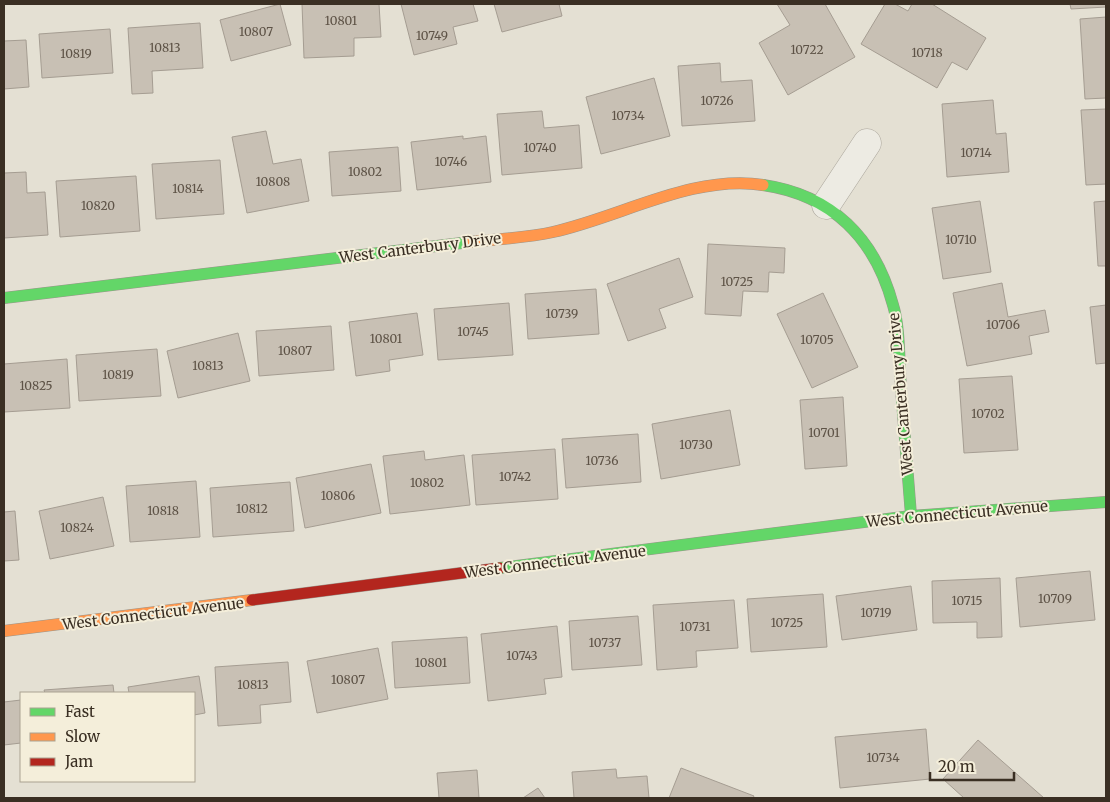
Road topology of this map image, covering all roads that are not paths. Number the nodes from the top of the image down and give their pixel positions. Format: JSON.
{"nodes":[{"id":1,"x":867,"y":143,"type":"dead end"},
{"id":2,"x":826,"y":205,"type":"junction"},
{"id":3,"x":4,"y":298,"type":"edge"},
{"id":4,"x":1106,"y":502,"type":"edge"},
{"id":5,"x":911,"y":516,"type":"junction"},
{"id":6,"x":4,"y":632,"type":"edge"}],
"edges":[{"from":1,"to":2,"type":"street"},
{"from":2,"to":3,"type":"street","name":"West Canterbury Drive"},
{"from":2,"to":5,"type":"street","name":"West Canterbury Drive"},
{"from":4,"to":5,"type":"street","name":"West Connecticut Avenue"},
{"from":5,"to":6,"type":"street","name":"West Connecticut Avenue"}]}
